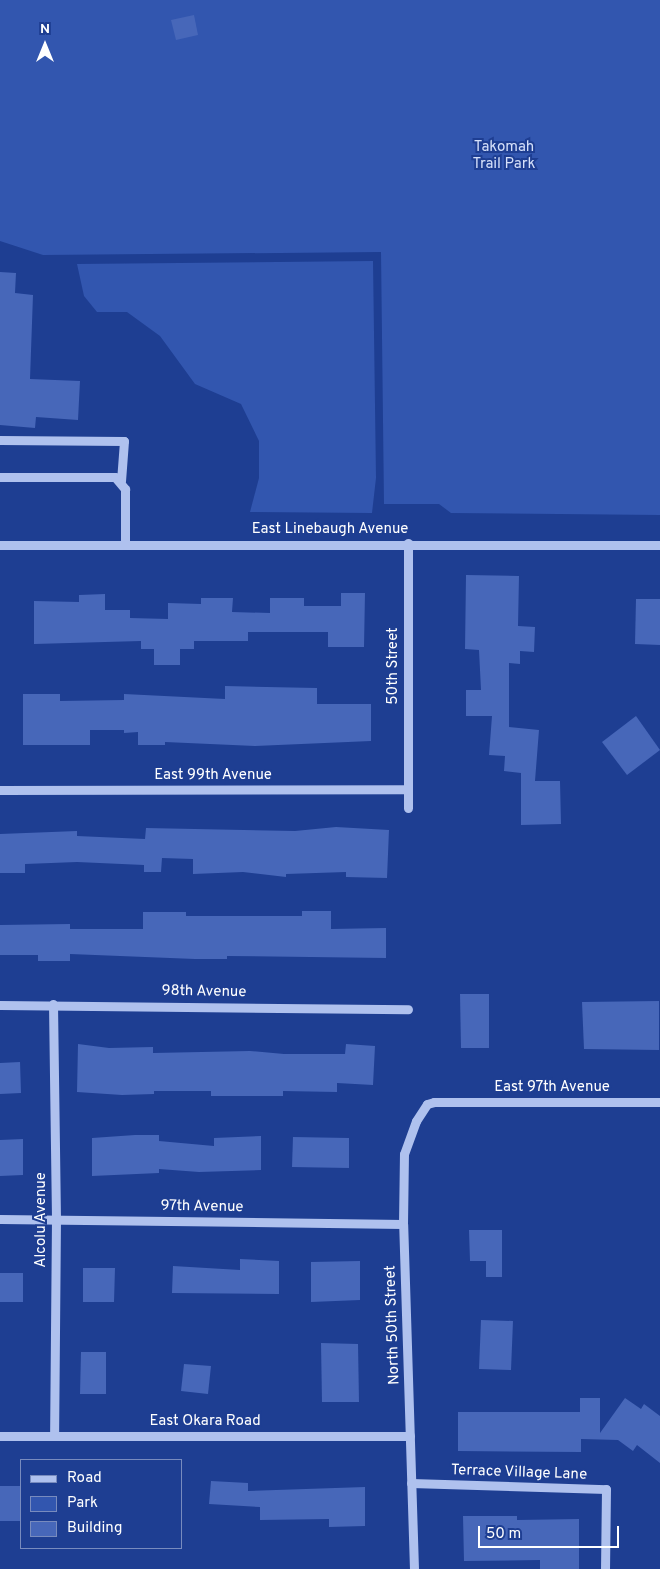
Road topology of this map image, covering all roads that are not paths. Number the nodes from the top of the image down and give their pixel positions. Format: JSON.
{"nodes":[{"id":1,"x":0,"y":440,"type":"edge"},
{"id":2,"x":0,"y":477,"type":"edge"},
{"id":3,"x":121,"y":481,"type":"junction"},
{"id":4,"x":408,"y":543,"type":"junction"},
{"id":5,"x":125,"y":544,"type":"junction"},
{"id":6,"x":0,"y":545,"type":"edge"},
{"id":7,"x":660,"y":545,"type":"edge"},
{"id":8,"x":408,"y":789,"type":"junction"},
{"id":9,"x":0,"y":790,"type":"edge"},
{"id":10,"x":408,"y":808,"type":"dead end"},
{"id":11,"x":53,"y":1004,"type":"junction"},
{"id":12,"x":0,"y":1005,"type":"edge"},
{"id":13,"x":408,"y":1008,"type":"dead end"},
{"id":14,"x":444,"y":1101,"type":"joint"},
{"id":15,"x":660,"y":1102,"type":"edge"},
{"id":16,"x":56,"y":1218,"type":"junction"},
{"id":17,"x":0,"y":1219,"type":"edge"},
{"id":18,"x":403,"y":1224,"type":"junction"},
{"id":19,"x":54,"y":1435,"type":"junction"},
{"id":20,"x":0,"y":1436,"type":"edge"},
{"id":21,"x":410,"y":1436,"type":"junction"},
{"id":22,"x":411,"y":1484,"type":"junction"},
{"id":23,"x":414,"y":1569,"type":"edge"},
{"id":24,"x":605,"y":1569,"type":"edge"}],
"edges":[{"from":1,"to":3,"type":"street"},
{"from":2,"to":3,"type":"street"},
{"from":3,"to":5,"type":"street"},
{"from":4,"to":5,"type":"street","name":"East Linebaugh Avenue"},
{"from":4,"to":7,"type":"street","name":"East Linebaugh Avenue"},
{"from":4,"to":8,"type":"street","name":"50th Street"},
{"from":5,"to":6,"type":"street","name":"East Linebaugh Avenue"},
{"from":8,"to":9,"type":"street","name":"East 99th Avenue"},
{"from":8,"to":10,"type":"street"},
{"from":11,"to":12,"type":"street","name":"98th Avenue"},
{"from":11,"to":13,"type":"street","name":"98th Avenue"},
{"from":11,"to":16,"type":"street","name":"Alcolu Avenue"},
{"from":14,"to":15,"type":"street","name":"East 97th Avenue"},
{"from":14,"to":18,"type":"street","name":"North 50th Street"},
{"from":16,"to":17,"type":"street","name":"97th Avenue"},
{"from":16,"to":18,"type":"street","name":"97th Avenue"},
{"from":16,"to":19,"type":"street","name":"Alcolu Avenue"},
{"from":18,"to":21,"type":"street","name":"North 50th Street"},
{"from":19,"to":20,"type":"street","name":"East Okara Road"},
{"from":19,"to":21,"type":"street","name":"East Okara Road"},
{"from":21,"to":22,"type":"street","name":"North 50th Street"},
{"from":22,"to":23,"type":"street","name":"North 50th Street"},
{"from":22,"to":24,"type":"street","name":"Terrace Village Lane"}]}
